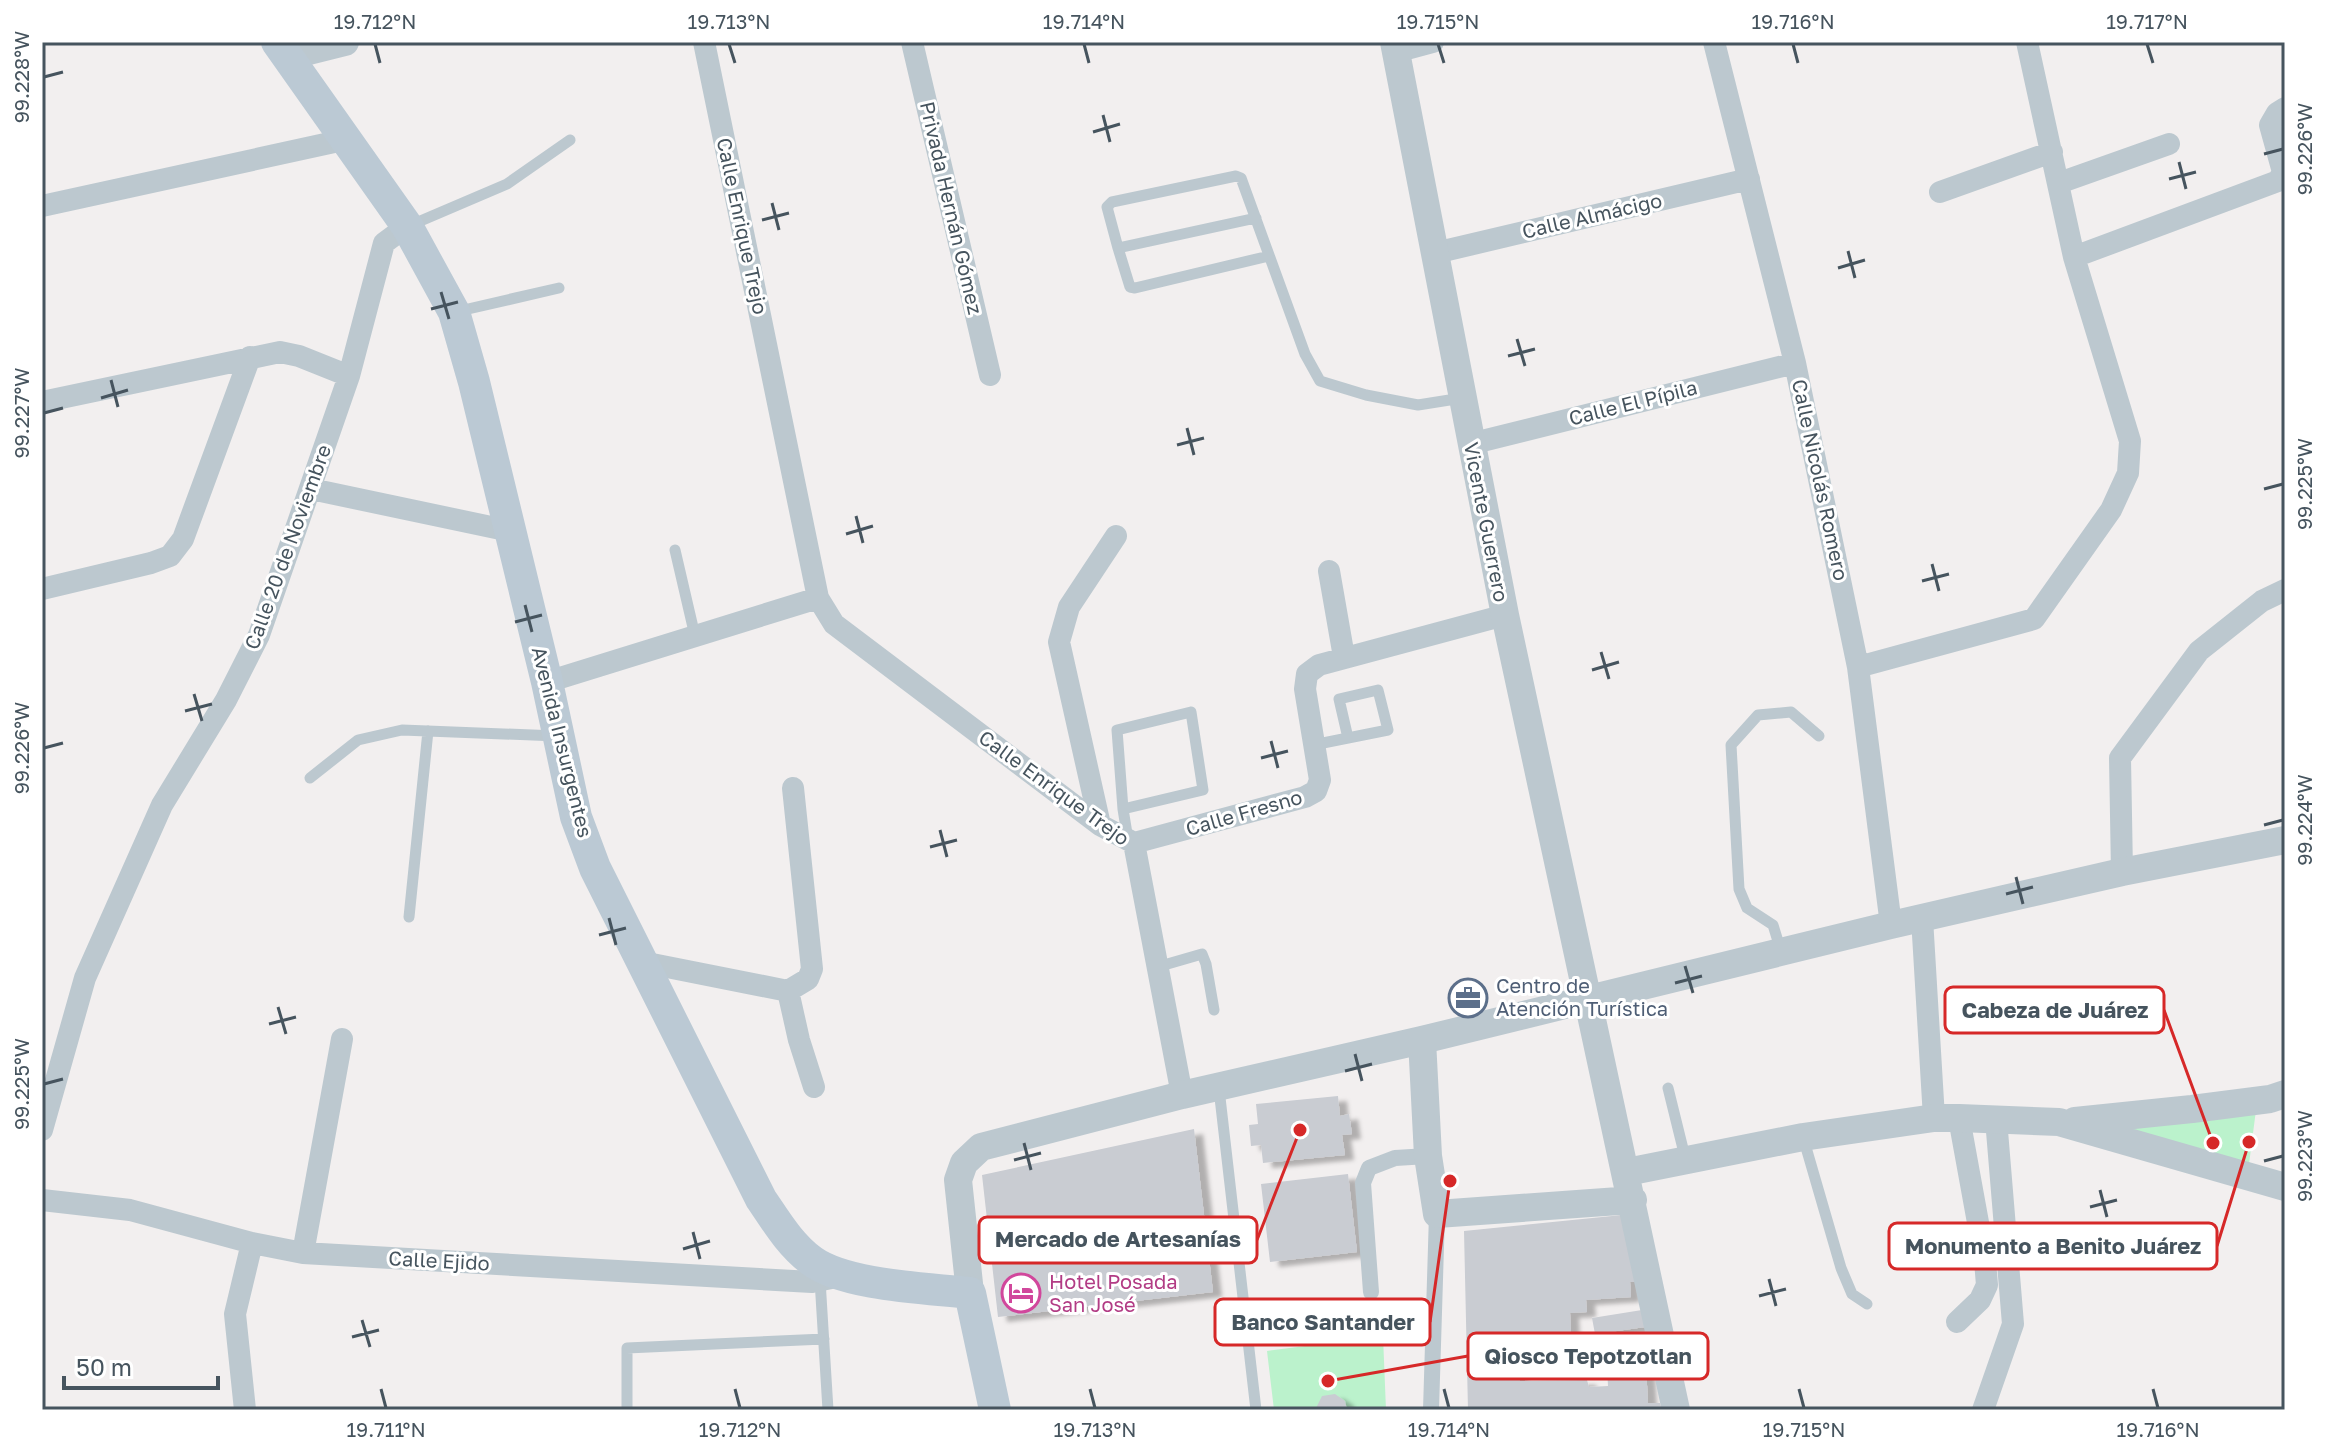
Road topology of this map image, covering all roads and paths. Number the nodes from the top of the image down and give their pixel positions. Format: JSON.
{"nodes":[{"id":1,"x":345,"y":42,"type":"edge"},
{"id":2,"x":704,"y":42,"type":"edge"},
{"id":3,"x":912,"y":42,"type":"edge"},
{"id":4,"x":1433,"y":42,"type":"edge"},
{"id":5,"x":1714,"y":42,"type":"edge"},
{"id":6,"x":2027,"y":42,"type":"edge"},
{"id":7,"x":1395,"y":47,"type":"edge"},
{"id":8,"x":283,"y":49,"type":"edge"},
{"id":9,"x":2285,"y":108,"type":"edge"},
{"id":10,"x":348,"y":139,"type":"junction"},
{"id":11,"x":570,"y":140,"type":"dead end"},
{"id":12,"x":2169,"y":144,"type":"dead end"},
{"id":13,"x":2052,"y":152,"type":"junction"},
{"id":14,"x":1749,"y":179,"type":"junction"},
{"id":15,"x":2059,"y":183,"type":"junction"},
{"id":16,"x":1940,"y":192,"type":"dead end"},
{"id":17,"x":42,"y":206,"type":"edge"},
{"id":18,"x":1256,"y":218,"type":"junction"},
{"id":19,"x":407,"y":226,"type":"junction"},
{"id":20,"x":1118,"y":248,"type":"junction"},
{"id":21,"x":1435,"y":253,"type":"junction"},
{"id":22,"x":1269,"y":256,"type":"junction"},
{"id":23,"x":2074,"y":257,"type":"junction"},
{"id":24,"x":559,"y":288,"type":"dead end"},
{"id":25,"x":454,"y":312,"type":"junction"},
{"id":26,"x":250,"y":357,"type":"junction"},
{"id":27,"x":1795,"y":363,"type":"junction"},
{"id":28,"x":990,"y":375,"type":"dead end"},
{"id":29,"x":349,"y":376,"type":"junction"},
{"id":30,"x":1463,"y":398,"type":"junction"},
{"id":31,"x":42,"y":402,"type":"edge"},
{"id":32,"x":1470,"y":444,"type":"junction"},
{"id":33,"x":311,"y":489,"type":"junction"},
{"id":34,"x":510,"y":531,"type":"junction"},
{"id":35,"x":1116,"y":536,"type":"dead end"},
{"id":36,"x":675,"y":550,"type":"dead end"},
{"id":37,"x":1329,"y":571,"type":"dead end"},
{"id":38,"x":42,"y":589,"type":"edge"},
{"id":39,"x":2285,"y":590,"type":"edge"},
{"id":40,"x":818,"y":598,"type":"junction"},
{"id":41,"x":1505,"y":615,"type":"junction"},
{"id":42,"x":695,"y":636,"type":"junction"},
{"id":43,"x":1344,"y":657,"type":"junction"},
{"id":44,"x":1858,"y":667,"type":"junction"},
{"id":45,"x":547,"y":682,"type":"junction"},
{"id":46,"x":428,"y":731,"type":"junction"},
{"id":47,"x":558,"y":736,"type":"junction"},
{"id":48,"x":1819,"y":736,"type":"dead end"},
{"id":49,"x":1348,"y":738,"type":"junction"},
{"id":50,"x":1313,"y":745,"type":"junction"},
{"id":51,"x":310,"y":778,"type":"dead end"},
{"id":52,"x":793,"y":788,"type":"dead end"},
{"id":53,"x":1123,"y":809,"type":"junction"},
{"id":54,"x":1100,"y":825,"type":"junction"},
{"id":55,"x":2285,"y":840,"type":"edge"},
{"id":56,"x":1131,"y":842,"type":"junction"},
{"id":57,"x":2122,"y":872,"type":"junction"},
{"id":58,"x":409,"y":917,"type":"dead end"},
{"id":59,"x":1922,"y":918,"type":"junction"},
{"id":60,"x":1891,"y":925,"type":"junction"},
{"id":61,"x":1781,"y":952,"type":"junction"},
{"id":62,"x":642,"y":962,"type":"junction"},
{"id":63,"x":1157,"y":967,"type":"junction"},
{"id":64,"x":788,"y":991,"type":"junction"},
{"id":65,"x":1586,"y":1000,"type":"junction"},
{"id":66,"x":1214,"y":1010,"type":"dead end"},
{"id":67,"x":342,"y":1039,"type":"dead end"},
{"id":68,"x":1422,"y":1040,"type":"junction"},
{"id":69,"x":814,"y":1087,"type":"dead end"},
{"id":70,"x":1668,"y":1088,"type":"dead end"},
{"id":71,"x":1219,"y":1089,"type":"junction"},
{"id":72,"x":2285,"y":1094,"type":"edge"},
{"id":73,"x":1182,"y":1095,"type":"junction"},
{"id":74,"x":1946,"y":1118,"type":"junction"},
{"id":75,"x":1996,"y":1119,"type":"junction"},
{"id":76,"x":2059,"y":1122,"type":"junction"},
{"id":77,"x":42,"y":1130,"type":"edge"},
{"id":78,"x":1803,"y":1137,"type":"junction"},
{"id":79,"x":1428,"y":1156,"type":"junction"},
{"id":80,"x":1686,"y":1161,"type":"junction"},
{"id":81,"x":1627,"y":1172,"type":"junction"},
{"id":82,"x":2285,"y":1187,"type":"edge"},
{"id":83,"x":42,"y":1200,"type":"edge"},
{"id":84,"x":1633,"y":1200,"type":"junction"},
{"id":85,"x":1437,"y":1214,"type":"junction"},
{"id":86,"x":252,"y":1243,"type":"junction"},
{"id":87,"x":303,"y":1253,"type":"junction"},
{"id":88,"x":831,"y":1278,"type":"junction"},
{"id":89,"x":1371,"y":1292,"type":"dead end"},
{"id":90,"x":970,"y":1293,"type":"junction"},
{"id":91,"x":1867,"y":1304,"type":"dead end"},
{"id":92,"x":1957,"y":1322,"type":"dead end"},
{"id":93,"x":824,"y":1339,"type":"junction"},
{"id":94,"x":245,"y":1410,"type":"edge"},
{"id":95,"x":627,"y":1410,"type":"edge"},
{"id":96,"x":828,"y":1410,"type":"edge"},
{"id":97,"x":995,"y":1410,"type":"edge"},
{"id":98,"x":1256,"y":1410,"type":"edge"},
{"id":99,"x":1431,"y":1410,"type":"edge"},
{"id":100,"x":1676,"y":1410,"type":"edge"},
{"id":101,"x":1983,"y":1410,"type":"edge"}],
"edges":[{"from":1,"to":8,"type":"street"},
{"from":2,"to":40,"type":"street","name":"Calle Enrique Trejo"},
{"from":3,"to":28,"type":"street","name":"Privada Hernán Gómez"},
{"from":4,"to":7,"type":"street"},
{"from":5,"to":14,"type":"street","name":"Calle Nicolás Romero"},
{"from":6,"to":13,"type":"street"},
{"from":7,"to":21,"type":"street","name":"Vicente Guerrero"},
{"from":8,"to":10,"type":"main road","name":"Avenida Insurgentes"},
{"from":9,"to":23,"type":"street"},
{"from":10,"to":17,"type":"street"},
{"from":10,"to":19,"type":"main road","name":"Avenida Insurgentes"},
{"from":11,"to":19,"type":"lane"},
{"from":12,"to":15,"type":"street"},
{"from":13,"to":15,"type":"street"},
{"from":13,"to":16,"type":"street"},
{"from":14,"to":21,"type":"street","name":"Calle Almácigo"},
{"from":14,"to":27,"type":"street","name":"Calle Nicolás Romero"},
{"from":15,"to":23,"type":"street"},
{"from":18,"to":20,"type":"lane"},
{"from":18,"to":20,"type":"lane"},
{"from":18,"to":22,"type":"lane"},
{"from":19,"to":25,"type":"main road","name":"Avenida Insurgentes"},
{"from":19,"to":29,"type":"street","name":"Calle 20 de Noviembre"},
{"from":20,"to":22,"type":"lane"},
{"from":21,"to":30,"type":"street","name":"Vicente Guerrero"},
{"from":22,"to":30,"type":"lane"},
{"from":23,"to":44,"type":"street"},
{"from":24,"to":25,"type":"lane"},
{"from":25,"to":34,"type":"main road","name":"Avenida Insurgentes"},
{"from":26,"to":29,"type":"street"},
{"from":26,"to":31,"type":"street"},
{"from":26,"to":38,"type":"street"},
{"from":27,"to":32,"type":"street","name":"Calle El Pípila"},
{"from":27,"to":44,"type":"street","name":"Calle Nicolás Romero"},
{"from":29,"to":33,"type":"street","name":"Calle 20 de Noviembre"},
{"from":30,"to":32,"type":"street","name":"Vicente Guerrero"},
{"from":32,"to":41,"type":"street","name":"Vicente Guerrero"},
{"from":33,"to":34,"type":"street"},
{"from":33,"to":77,"type":"street","name":"Calle 20 de Noviembre"},
{"from":34,"to":45,"type":"main road","name":"Avenida Insurgentes"},
{"from":35,"to":54,"type":"street"},
{"from":36,"to":42,"type":"lane"},
{"from":37,"to":43,"type":"street"},
{"from":39,"to":57,"type":"street"},
{"from":40,"to":42,"type":"street"},
{"from":40,"to":54,"type":"street","name":"Calle Enrique Trejo"},
{"from":41,"to":43,"type":"street","name":"Calle Fresno"},
{"from":41,"to":65,"type":"street","name":"Vicente Guerrero"},
{"from":42,"to":45,"type":"street"},
{"from":43,"to":50,"type":"street","name":"Calle Fresno"},
{"from":44,"to":60,"type":"street","name":"Calle Nicolás Romero"},
{"from":45,"to":47,"type":"main road","name":"Avenida Insurgentes"},
{"from":46,"to":47,"type":"lane"},
{"from":46,"to":51,"type":"lane"},
{"from":46,"to":58,"type":"lane"},
{"from":47,"to":62,"type":"main road","name":"Avenida Insurgentes"},
{"from":48,"to":61,"type":"lane"},
{"from":49,"to":49,"type":"lane"},
{"from":49,"to":50,"type":"lane"},
{"from":50,"to":56,"type":"street","name":"Calle Fresno"},
{"from":52,"to":64,"type":"street"},
{"from":53,"to":53,"type":"lane"},
{"from":53,"to":56,"type":"lane"},
{"from":54,"to":56,"type":"street","name":"Calle Enrique Trejo"},
{"from":55,"to":57,"type":"street"},
{"from":56,"to":63,"type":"street","name":"Calle Enrique Trejo"},
{"from":57,"to":59,"type":"street"},
{"from":59,"to":60,"type":"street"},
{"from":59,"to":74,"type":"street"},
{"from":60,"to":61,"type":"street"},
{"from":61,"to":65,"type":"street"},
{"from":62,"to":64,"type":"street"},
{"from":62,"to":88,"type":"main road","name":"Avenida Insurgentes"},
{"from":63,"to":66,"type":"lane"},
{"from":63,"to":73,"type":"street","name":"Calle Enrique Trejo"},
{"from":64,"to":69,"type":"street"},
{"from":65,"to":68,"type":"street"},
{"from":65,"to":81,"type":"street","name":"Vicente Guerrero"},
{"from":67,"to":87,"type":"street"},
{"from":68,"to":71,"type":"street"},
{"from":68,"to":79,"type":"street"},
{"from":70,"to":80,"type":"lane"},
{"from":71,"to":73,"type":"street"},
{"from":71,"to":98,"type":"lane"},
{"from":72,"to":76,"type":"street"},
{"from":73,"to":90,"type":"street"},
{"from":74,"to":75,"type":"street"},
{"from":74,"to":78,"type":"street"},
{"from":74,"to":92,"type":"street"},
{"from":75,"to":76,"type":"street"},
{"from":75,"to":101,"type":"street"},
{"from":76,"to":82,"type":"street"},
{"from":78,"to":80,"type":"street"},
{"from":78,"to":91,"type":"lane"},
{"from":79,"to":85,"type":"street"},
{"from":79,"to":89,"type":"street"},
{"from":80,"to":81,"type":"street"},
{"from":81,"to":84,"type":"street","name":"Vicente Guerrero"},
{"from":83,"to":86,"type":"street","name":"Calle Ejido"},
{"from":84,"to":85,"type":"street"},
{"from":84,"to":100,"type":"street","name":"Vicente Guerrero"},
{"from":85,"to":99,"type":"street"},
{"from":86,"to":87,"type":"street","name":"Calle Ejido"},
{"from":86,"to":94,"type":"street"},
{"from":87,"to":88,"type":"street","name":"Calle Ejido"},
{"from":88,"to":90,"type":"main road","name":"Avenida Insurgentes"},
{"from":88,"to":93,"type":"lane"},
{"from":90,"to":97,"type":"main road"},
{"from":93,"to":95,"type":"lane"},
{"from":93,"to":96,"type":"lane"}]}
